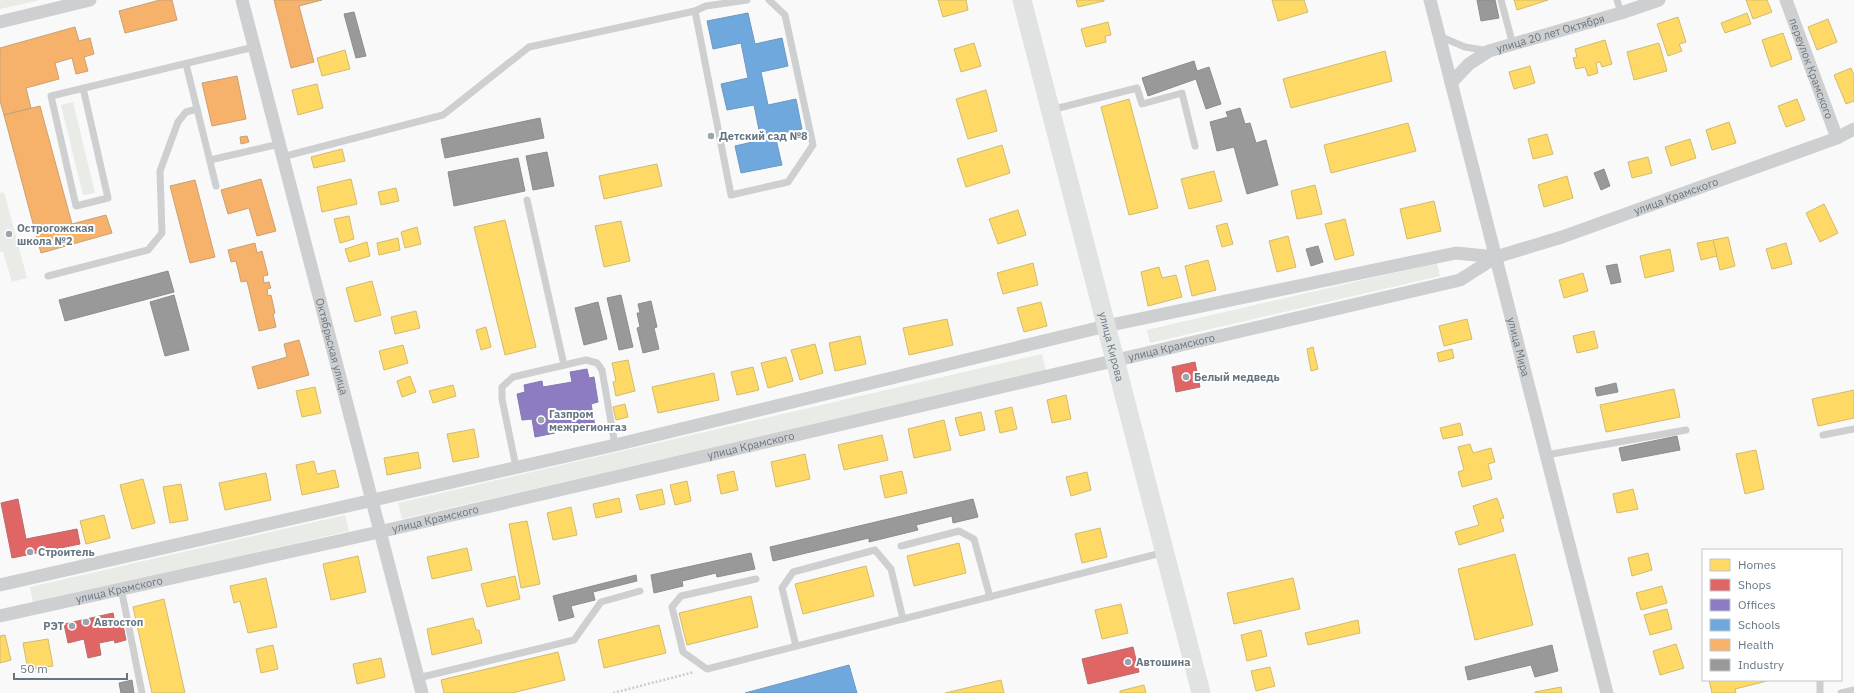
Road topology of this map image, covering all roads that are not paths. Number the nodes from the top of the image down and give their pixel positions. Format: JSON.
{"nodes":[{"id":1,"x":90,"y":0,"type":"edge"},
{"id":2,"x":242,"y":0,"type":"edge"},
{"id":3,"x":747,"y":0,"type":"edge"},
{"id":4,"x":769,"y":0,"type":"edge"},
{"id":5,"x":1022,"y":0,"type":"edge"},
{"id":6,"x":1430,"y":0,"type":"edge"},
{"id":7,"x":1501,"y":0,"type":"edge"},
{"id":8,"x":1617,"y":0,"type":"edge"},
{"id":9,"x":1657,"y":0,"type":"edge"},
{"id":10,"x":1786,"y":0,"type":"edge"},
{"id":11,"x":695,"y":10,"type":"junction"},
{"id":12,"x":1621,"y":13,"type":"junction"},
{"id":13,"x":0,"y":22,"type":"edge"},
{"id":14,"x":1439,"y":36,"type":"junction"},
{"id":15,"x":1513,"y":45,"type":"junction"},
{"id":16,"x":254,"y":47,"type":"junction"},
{"id":17,"x":1489,"y":51,"type":"junction"},
{"id":18,"x":186,"y":64,"type":"junction"},
{"id":19,"x":1451,"y":83,"type":"junction"},
{"id":20,"x":83,"y":88,"type":"junction"},
{"id":21,"x":197,"y":109,"type":"junction"},
{"id":22,"x":1050,"y":110,"type":"junction"},
{"id":23,"x":1854,"y":129,"type":"edge"},
{"id":24,"x":1837,"y":138,"type":"junction"},
{"id":25,"x":278,"y":144,"type":"junction"},
{"id":26,"x":1195,"y":146,"type":"dead end"},
{"id":27,"x":282,"y":157,"type":"junction"},
{"id":28,"x":210,"y":160,"type":"junction"},
{"id":29,"x":216,"y":186,"type":"dead end"},
{"id":30,"x":527,"y":200,"type":"dead end"},
{"id":31,"x":1496,"y":257,"type":"junction"},
{"id":32,"x":48,"y":276,"type":"dead end"},
{"id":33,"x":1106,"y":326,"type":"junction"},
{"id":34,"x":1116,"y":361,"type":"junction"},
{"id":35,"x":564,"y":365,"type":"junction"},
{"id":36,"x":1854,"y":429,"type":"edge"},
{"id":37,"x":1686,"y":430,"type":"dead end"},
{"id":38,"x":1824,"y":435,"type":"dead end"},
{"id":39,"x":616,"y":445,"type":"junction"},
{"id":40,"x":1546,"y":455,"type":"junction"},
{"id":41,"x":516,"y":467,"type":"junction"},
{"id":42,"x":371,"y":501,"type":"junction"},
{"id":43,"x":379,"y":532,"type":"junction"},
{"id":44,"x":901,"y":546,"type":"dead end"},
{"id":45,"x":1165,"y":552,"type":"junction"},
{"id":46,"x":756,"y":579,"type":"dead end"},
{"id":47,"x":0,"y":585,"type":"edge"},
{"id":48,"x":121,"y":588,"type":"junction"},
{"id":49,"x":640,"y":591,"type":"dead end"},
{"id":50,"x":990,"y":597,"type":"junction"},
{"id":51,"x":0,"y":616,"type":"edge"},
{"id":52,"x":903,"y":619,"type":"junction"},
{"id":53,"x":796,"y":646,"type":"junction"},
{"id":54,"x":418,"y":678,"type":"junction"},
{"id":55,"x":1820,"y":681,"type":"edge"},
{"id":56,"x":1854,"y":690,"type":"edge"},
{"id":57,"x":142,"y":693,"type":"edge"},
{"id":58,"x":422,"y":693,"type":"edge"},
{"id":59,"x":1201,"y":693,"type":"edge"},
{"id":60,"x":1607,"y":693,"type":"edge"},
{"id":61,"x":1820,"y":693,"type":"edge"},
{"id":62,"x":1841,"y":693,"type":"edge"}],
"edges":[{"from":1,"to":13,"type":"street"},
{"from":2,"to":16,"type":"street","name":"Октябрьская улица"},
{"from":3,"to":11,"type":"lane"},
{"from":4,"to":11,"type":"lane"},
{"from":5,"to":22,"type":"main road","name":"улица Кирова"},
{"from":6,"to":14,"type":"street","name":"улица Мира"},
{"from":7,"to":15,"type":"lane"},
{"from":8,"to":12,"type":"lane"},
{"from":9,"to":12,"type":"street","name":"улица 20 лет Октября"},
{"from":10,"to":24,"type":"street","name":"переулок Крамского"},
{"from":11,"to":27,"type":"lane"},
{"from":12,"to":15,"type":"street","name":"улица 20 лет Октября"},
{"from":14,"to":17,"type":"lane"},
{"from":14,"to":19,"type":"street","name":"улица Мира"},
{"from":15,"to":17,"type":"street","name":"улица 20 лет Октября"},
{"from":16,"to":18,"type":"lane"},
{"from":16,"to":25,"type":"street","name":"Октябрьская улица"},
{"from":17,"to":19,"type":"street","name":"улица 20 лет Октября"},
{"from":18,"to":20,"type":"lane"},
{"from":18,"to":21,"type":"lane"},
{"from":19,"to":31,"type":"street","name":"улица Мира"},
{"from":20,"to":20,"type":"lane"},
{"from":21,"to":28,"type":"lane"},
{"from":21,"to":32,"type":"lane"},
{"from":22,"to":26,"type":"lane"},
{"from":22,"to":33,"type":"main road","name":"улица Кирова"},
{"from":23,"to":24,"type":"street","name":"улица Крамского"},
{"from":24,"to":31,"type":"street","name":"улица Крамского"},
{"from":25,"to":27,"type":"street","name":"Октябрьская улица"},
{"from":25,"to":28,"type":"lane"},
{"from":27,"to":42,"type":"street","name":"Октябрьская улица"},
{"from":28,"to":29,"type":"lane"},
{"from":30,"to":35,"type":"lane"},
{"from":31,"to":33,"type":"street","name":"улица Крамского"},
{"from":31,"to":34,"type":"street","name":"улица Крамского"},
{"from":31,"to":40,"type":"street","name":"улица Мира"},
{"from":33,"to":34,"type":"main road","name":"улица Кирова"},
{"from":33,"to":39,"type":"street","name":"улица Крамского"},
{"from":34,"to":43,"type":"street","name":"улица Крамского"},
{"from":34,"to":45,"type":"main road","name":"улица Кирова"},
{"from":35,"to":39,"type":"lane"},
{"from":35,"to":41,"type":"lane"},
{"from":36,"to":38,"type":"lane"},
{"from":37,"to":40,"type":"lane"},
{"from":39,"to":41,"type":"street","name":"улица Крамского"},
{"from":40,"to":60,"type":"street","name":"улица Мира"},
{"from":41,"to":42,"type":"street","name":"улица Крамского"},
{"from":42,"to":43,"type":"street","name":"Октябрьская улица"},
{"from":42,"to":47,"type":"street","name":"улица Крамского"},
{"from":43,"to":48,"type":"street","name":"улица Крамского"},
{"from":43,"to":54,"type":"street","name":"Октябрьская улица"},
{"from":44,"to":50,"type":"lane"},
{"from":45,"to":50,"type":"lane"},
{"from":45,"to":59,"type":"main road","name":"улица Кирова"},
{"from":46,"to":53,"type":"lane"},
{"from":48,"to":51,"type":"street","name":"улица Крамского"},
{"from":48,"to":57,"type":"lane"},
{"from":49,"to":54,"type":"lane"},
{"from":50,"to":52,"type":"lane"},
{"from":52,"to":53,"type":"lane"},
{"from":52,"to":53,"type":"lane"},
{"from":54,"to":58,"type":"street","name":"Октябрьская улица"},
{"from":55,"to":61,"type":"lane"},
{"from":56,"to":62,"type":"lane"}]}
